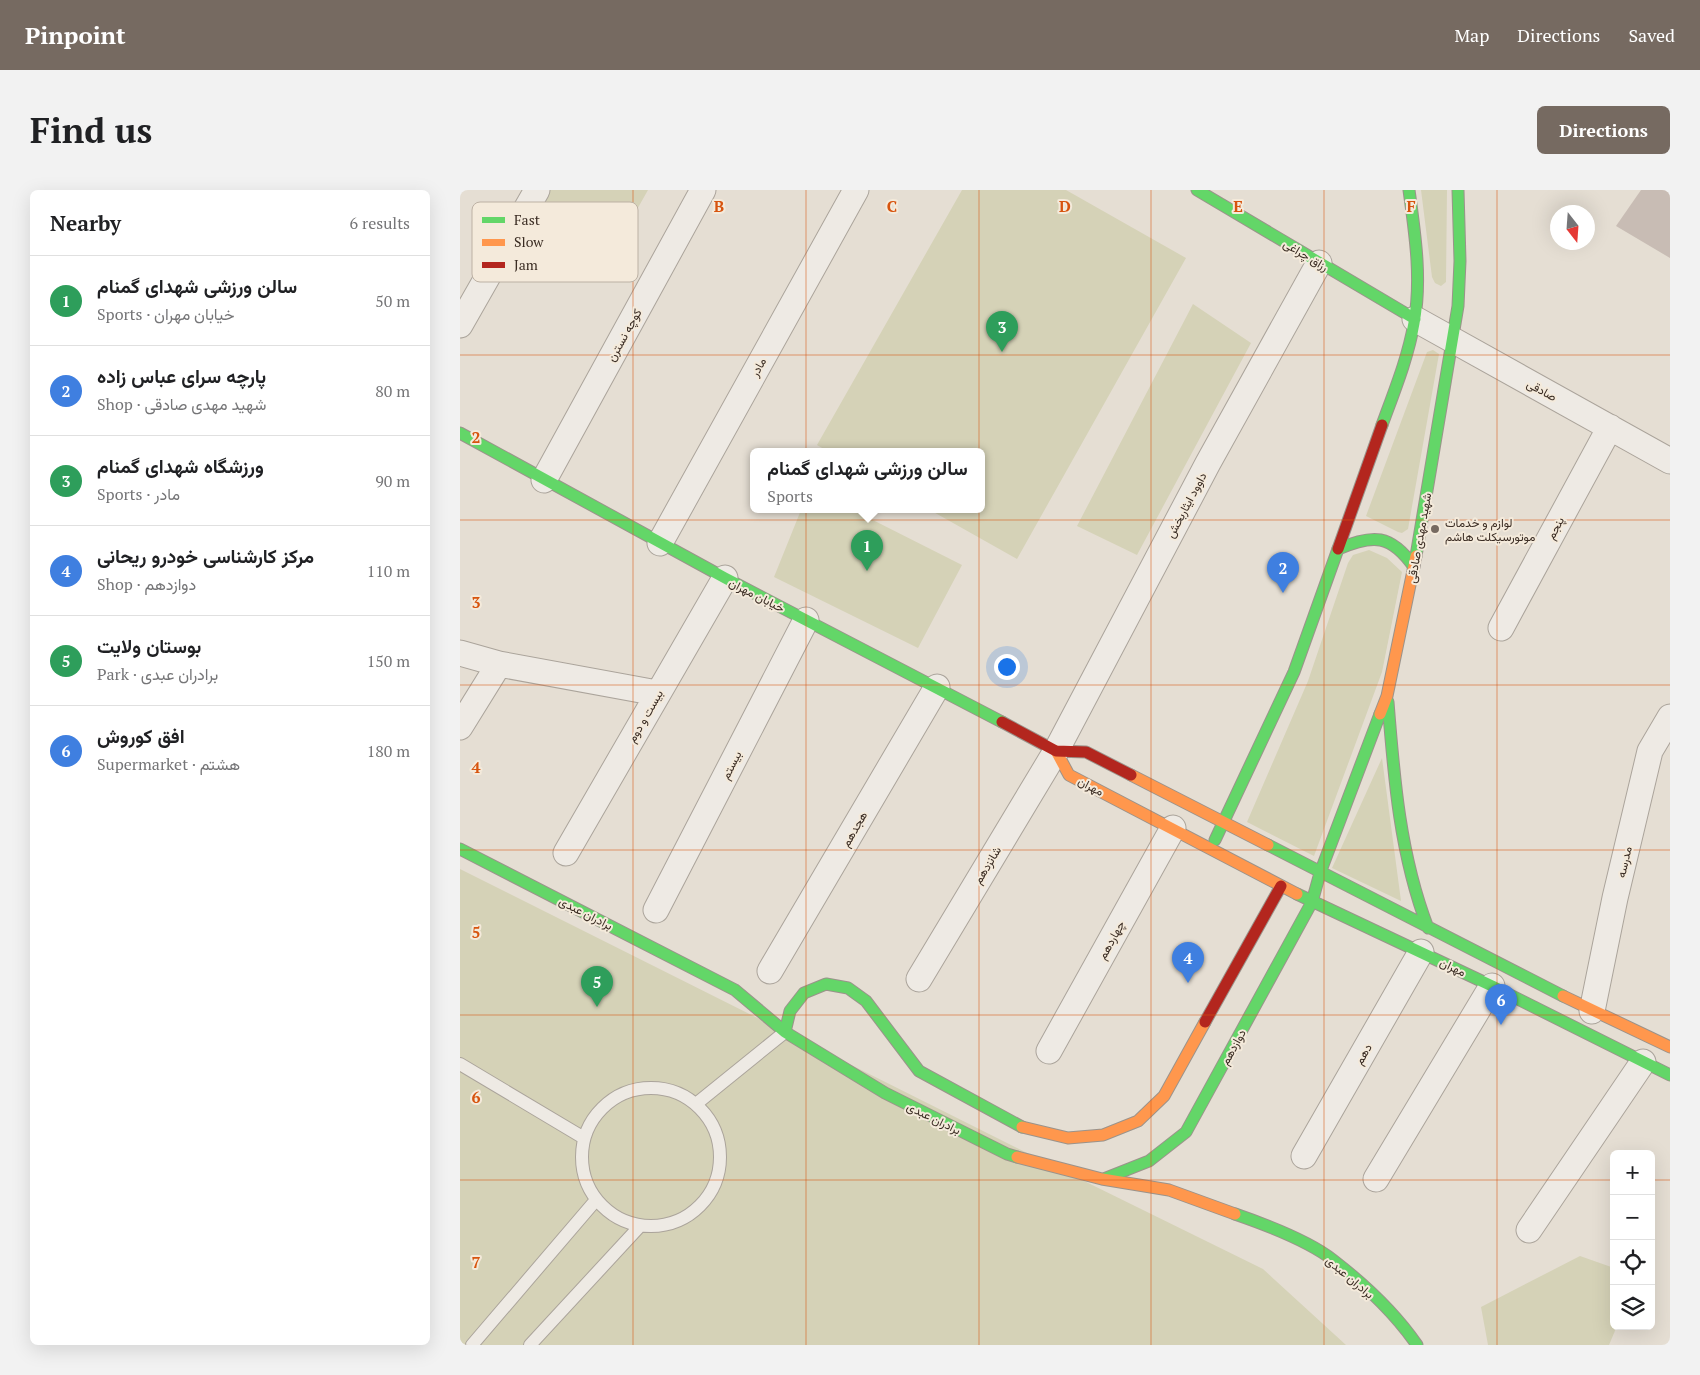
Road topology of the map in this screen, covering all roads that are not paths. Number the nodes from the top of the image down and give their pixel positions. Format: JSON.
{"nodes":[{"id":1,"x":537,"y":190,"type":"edge"},
{"id":2,"x":703,"y":190,"type":"edge"},
{"id":3,"x":856,"y":190,"type":"edge"},
{"id":4,"x":1197,"y":190,"type":"edge"},
{"id":5,"x":1409,"y":190,"type":"edge"},
{"id":6,"x":1458,"y":190,"type":"edge"},
{"id":7,"x":530,"y":202,"type":"edge"},
{"id":8,"x":1320,"y":263,"type":"junction"},
{"id":9,"x":485,"y":282,"type":"edge"},
{"id":10,"x":1415,"y":319,"type":"junction"},
{"id":11,"x":460,"y":325,"type":"edge"},
{"id":12,"x":1452,"y":340,"type":"junction"},
{"id":13,"x":1610,"y":427,"type":"junction"},
{"id":14,"x":460,"y":433,"type":"edge"},
{"id":15,"x":1670,"y":461,"type":"edge"},
{"id":16,"x":544,"y":480,"type":"junction"},
{"id":17,"x":660,"y":543,"type":"junction"},
{"id":18,"x":1338,"y":550,"type":"junction"},
{"id":19,"x":1414,"y":567,"type":"junction"},
{"id":20,"x":725,"y":578,"type":"junction"},
{"id":21,"x":806,"y":620,"type":"junction"},
{"id":22,"x":1501,"y":628,"type":"dead end"},
{"id":23,"x":460,"y":653,"type":"edge"},
{"id":24,"x":498,"y":664,"type":"junction"},
{"id":25,"x":937,"y":686,"type":"junction"},
{"id":26,"x":657,"y":693,"type":"junction"},
{"id":27,"x":1387,"y":696,"type":"junction"},
{"id":28,"x":1670,"y":717,"type":"edge"},
{"id":29,"x":460,"y":727,"type":"edge"},
{"id":30,"x":1056,"y":751,"type":"junction"},
{"id":31,"x":1223,"y":824,"type":"junction"},
{"id":32,"x":1173,"y":828,"type":"junction"},
{"id":33,"x":460,"y":849,"type":"edge"},
{"id":34,"x":1211,"y":849,"type":"junction"},
{"id":35,"x":566,"y":853,"type":"dead end"},
{"id":36,"x":1320,"y":873,"type":"junction"},
{"id":37,"x":1281,"y":886,"type":"junction"},
{"id":38,"x":1312,"y":902,"type":"junction"},
{"id":39,"x":656,"y":910,"type":"dead end"},
{"id":40,"x":1428,"y":928,"type":"junction"},
{"id":41,"x":1421,"y":952,"type":"junction"},
{"id":42,"x":770,"y":971,"type":"dead end"},
{"id":43,"x":919,"y":979,"type":"dead end"},
{"id":44,"x":1492,"y":986,"type":"junction"},
{"id":45,"x":1592,"y":1011,"type":"junction"},
{"id":46,"x":785,"y":1032,"type":"junction"},
{"id":47,"x":1670,"y":1047,"type":"edge"},
{"id":48,"x":1049,"y":1051,"type":"dead end"},
{"id":49,"x":1643,"y":1062,"type":"junction"},
{"id":50,"x":460,"y":1064,"type":"edge"},
{"id":51,"x":1670,"y":1075,"type":"edge"},
{"id":52,"x":696,"y":1104,"type":"junction"},
{"id":53,"x":584,"y":1138,"type":"junction"},
{"id":54,"x":1304,"y":1156,"type":"dead end"},
{"id":55,"x":1102,"y":1179,"type":"junction"},
{"id":56,"x":1376,"y":1179,"type":"dead end"},
{"id":57,"x":596,"y":1200,"type":"junction"},
{"id":58,"x":640,"y":1226,"type":"junction"},
{"id":59,"x":1529,"y":1230,"type":"dead end"},
{"id":60,"x":472,"y":1345,"type":"edge"},
{"id":61,"x":530,"y":1345,"type":"edge"},
{"id":62,"x":1417,"y":1345,"type":"edge"}],
"edges":[{"from":1,"to":7,"type":"street"},
{"from":2,"to":16,"type":"street","name":"کوچه نسترن"},
{"from":3,"to":17,"type":"street","name":"مادر"},
{"from":4,"to":8,"type":"main road","name":"رزاق چراغی"},
{"from":5,"to":10,"type":"main road"},
{"from":6,"to":12,"type":"main road","name":"شهید مهدی صادقی"},
{"from":8,"to":10,"type":"main road","name":"رزاق چراغی"},
{"from":8,"to":30,"type":"street","name":"داوود ایثاربخش"},
{"from":9,"to":11,"type":"street"},
{"from":10,"to":12,"type":"street","name":"صادقی"},
{"from":10,"to":18,"type":"main road"},
{"from":12,"to":13,"type":"street","name":"صادقی"},
{"from":12,"to":19,"type":"main road","name":"شهید مهدی صادقی"},
{"from":13,"to":15,"type":"street","name":"صادقی"},
{"from":13,"to":22,"type":"street","name":"پنجم"},
{"from":14,"to":16,"type":"main road","name":"خیابان مهران"},
{"from":16,"to":17,"type":"main road","name":"خیابان مهران"},
{"from":17,"to":20,"type":"main road","name":"خیابان مهران"},
{"from":18,"to":19,"type":"main road"},
{"from":18,"to":31,"type":"main road"},
{"from":19,"to":27,"type":"main road","name":"شهید مهدی صادقی"},
{"from":20,"to":21,"type":"main road","name":"خیابان مهران"},
{"from":20,"to":26,"type":"street","name":"بیست و دوم"},
{"from":21,"to":25,"type":"main road","name":"خیابان مهران"},
{"from":21,"to":39,"type":"street","name":"بیستم"},
{"from":23,"to":24,"type":"street"},
{"from":24,"to":26,"type":"street"},
{"from":24,"to":29,"type":"street"},
{"from":25,"to":30,"type":"main road","name":"خیابان مهران"},
{"from":25,"to":42,"type":"street","name":"هجدهم"},
{"from":26,"to":35,"type":"street","name":"بیست و دوم"},
{"from":27,"to":36,"type":"main road","name":"شهید مهدی صادقی"},
{"from":27,"to":40,"type":"main road"},
{"from":28,"to":45,"type":"street","name":"مدرسه"},
{"from":30,"to":31,"type":"main road","name":"مهران"},
{"from":30,"to":32,"type":"main road","name":"مهران"},
{"from":30,"to":43,"type":"street","name":"شانزدهم"},
{"from":31,"to":34,"type":"main road"},
{"from":31,"to":36,"type":"main road","name":"مهران"},
{"from":32,"to":34,"type":"main road","name":"مهران"},
{"from":32,"to":48,"type":"street","name":"چهاردهم"},
{"from":33,"to":46,"type":"main road","name":"برادران عبدی"},
{"from":34,"to":37,"type":"main road","name":"مهران"},
{"from":36,"to":38,"type":"main road","name":"دوازدهم"},
{"from":36,"to":40,"type":"main road","name":"مهران"},
{"from":37,"to":38,"type":"main road","name":"مهران"},
{"from":37,"to":46,"type":"main road"},
{"from":38,"to":41,"type":"main road","name":"مهران"},
{"from":38,"to":55,"type":"main road","name":"دوازدهم"},
{"from":40,"to":45,"type":"main road","name":"مهران"},
{"from":41,"to":44,"type":"main road","name":"مهران"},
{"from":41,"to":54,"type":"street","name":"دهم"},
{"from":44,"to":49,"type":"main road","name":"مهران"},
{"from":44,"to":56,"type":"street"},
{"from":45,"to":47,"type":"main road","name":"مهران"},
{"from":46,"to":52,"type":"lane"},
{"from":46,"to":55,"type":"main road","name":"برادران عبدی"},
{"from":49,"to":51,"type":"main road","name":"مهران"},
{"from":49,"to":59,"type":"street"},
{"from":50,"to":53,"type":"lane"},
{"from":52,"to":53,"type":"lane"},
{"from":52,"to":58,"type":"lane"},
{"from":53,"to":57,"type":"lane"},
{"from":55,"to":62,"type":"main road","name":"برادران عبدی"},
{"from":57,"to":58,"type":"lane"},
{"from":57,"to":60,"type":"lane"},
{"from":58,"to":61,"type":"lane"}]}
